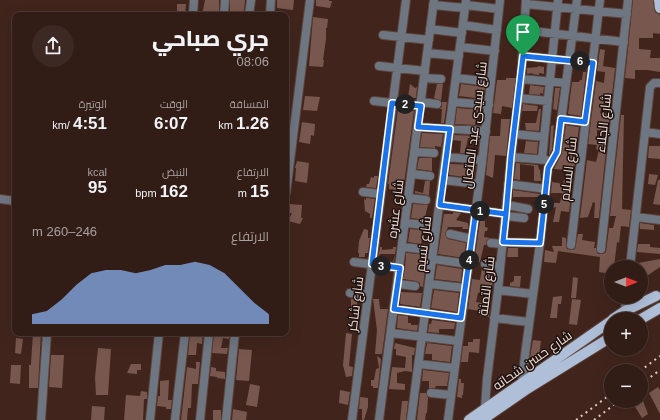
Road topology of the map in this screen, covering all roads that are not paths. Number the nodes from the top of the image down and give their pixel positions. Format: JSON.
{"nodes":[{"id":1,"x":194,"y":0,"type":"edge"},
{"id":2,"x":225,"y":0,"type":"edge"},
{"id":3,"x":251,"y":0,"type":"edge"},
{"id":4,"x":271,"y":0,"type":"edge"},
{"id":5,"x":310,"y":0,"type":"edge"},
{"id":6,"x":406,"y":0,"type":"edge"},
{"id":7,"x":577,"y":0,"type":"edge"},
{"id":8,"x":600,"y":0,"type":"edge"},
{"id":9,"x":628,"y":0,"type":"edge"},
{"id":10,"x":659,"y":0,"type":"edge"},
{"id":11,"x":434,"y":2,"type":"edge"},
{"id":12,"x":526,"y":2,"type":"edge"},
{"id":13,"x":466,"y":4,"type":"edge"},
{"id":14,"x":500,"y":4,"type":"edge"},
{"id":15,"x":558,"y":4,"type":"edge"},
{"id":16,"x":660,"y":8,"type":"edge"},
{"id":17,"x":576,"y":9,"type":"junction"},
{"id":18,"x":599,"y":11,"type":"junction"},
{"id":19,"x":193,"y":12,"type":"edge"},
{"id":20,"x":224,"y":12,"type":"edge"},
{"id":21,"x":249,"y":12,"type":"edge"},
{"id":22,"x":270,"y":12,"type":"edge"},
{"id":23,"x":627,"y":14,"type":"junction"},
{"id":24,"x":430,"y":29,"type":"junction"},
{"id":25,"x":463,"y":29,"type":"junction"},
{"id":26,"x":497,"y":30,"type":"junction"},
{"id":27,"x":524,"y":30,"type":"junction"},
{"id":28,"x":555,"y":34,"type":"junction"},
{"id":29,"x":383,"y":35,"type":"dead end"},
{"id":30,"x":572,"y":36,"type":"junction"},
{"id":31,"x":400,"y":37,"type":"junction"},
{"id":32,"x":596,"y":38,"type":"junction"},
{"id":33,"x":429,"y":40,"type":"junction"},
{"id":34,"x":624,"y":42,"type":"junction"},
{"id":35,"x":460,"y":47,"type":"junction"},
{"id":36,"x":495,"y":51,"type":"junction"},
{"id":37,"x":427,"y":53,"type":"junction"},
{"id":38,"x":459,"y":56,"type":"junction"},
{"id":39,"x":523,"y":56,"type":"junction"},
{"id":40,"x":552,"y":59,"type":"junction"},
{"id":41,"x":569,"y":60,"type":"junction"},
{"id":42,"x":593,"y":63,"type":"junction"},
{"id":43,"x":379,"y":66,"type":"dead end"},
{"id":44,"x":396,"y":68,"type":"junction"},
{"id":45,"x":425,"y":74,"type":"junction"},
{"id":46,"x":456,"y":78,"type":"junction"},
{"id":47,"x":521,"y":79,"type":"junction"},
{"id":48,"x":441,"y":80,"type":"dead end"},
{"id":49,"x":491,"y":82,"type":"junction"},
{"id":50,"x":550,"y":82,"type":"junction"},
{"id":51,"x":566,"y":83,"type":"junction"},
{"id":52,"x":660,"y":83,"type":"edge"},
{"id":53,"x":518,"y":98,"type":"junction"},
{"id":54,"x":374,"y":101,"type":"dead end"},
{"id":55,"x":548,"y":101,"type":"junction"},
{"id":56,"x":453,"y":102,"type":"junction"},
{"id":57,"x":392,"y":103,"type":"junction"},
{"id":58,"x":421,"y":104,"type":"junction"},
{"id":59,"x":437,"y":104,"type":"dead end"},
{"id":60,"x":489,"y":104,"type":"junction"},
{"id":61,"x":546,"y":114,"type":"junction"},
{"id":62,"x":561,"y":117,"type":"junction"},
{"id":63,"x":585,"y":122,"type":"junction"},
{"id":64,"x":418,"y":127,"type":"junction"},
{"id":65,"x":450,"y":129,"type":"junction"},
{"id":66,"x":486,"y":131,"type":"junction"},
{"id":67,"x":645,"y":132,"type":"junction"},
{"id":68,"x":514,"y":134,"type":"junction"},
{"id":69,"x":660,"y":134,"type":"edge"},
{"id":70,"x":544,"y":137,"type":"junction"},
{"id":71,"x":415,"y":152,"type":"junction"},
{"id":72,"x":434,"y":153,"type":"dead end"},
{"id":73,"x":511,"y":156,"type":"junction"},
{"id":74,"x":446,"y":157,"type":"junction"},
{"id":75,"x":542,"y":159,"type":"junction"},
{"id":76,"x":482,"y":160,"type":"junction"},
{"id":77,"x":552,"y":160,"type":"junction"},
{"id":78,"x":289,"y":169,"type":"edge"},
{"id":79,"x":412,"y":174,"type":"junction"},
{"id":80,"x":430,"y":176,"type":"dead end"},
{"id":81,"x":443,"y":180,"type":"junction"},
{"id":82,"x":479,"y":184,"type":"junction"},
{"id":83,"x":508,"y":184,"type":"junction"},
{"id":84,"x":546,"y":189,"type":"junction"},
{"id":85,"x":363,"y":192,"type":"dead end"},
{"id":86,"x":381,"y":194,"type":"junction"},
{"id":87,"x":409,"y":198,"type":"junction"},
{"id":88,"x":0,"y":199,"type":"edge"},
{"id":89,"x":426,"y":200,"type":"dead end"},
{"id":90,"x":12,"y":201,"type":"edge"},
{"id":91,"x":440,"y":205,"type":"junction"},
{"id":92,"x":528,"y":209,"type":"dead end"},
{"id":93,"x":476,"y":210,"type":"junction"},
{"id":94,"x":506,"y":212,"type":"junction"},
{"id":95,"x":636,"y":217,"type":"junction"},
{"id":96,"x":524,"y":218,"type":"dead end"},
{"id":97,"x":660,"y":220,"type":"edge"},
{"id":98,"x":406,"y":223,"type":"junction"},
{"id":99,"x":424,"y":225,"type":"dead end"},
{"id":100,"x":450,"y":234,"type":"dead end"},
{"id":101,"x":472,"y":239,"type":"junction"},
{"id":102,"x":491,"y":243,"type":"dead end"},
{"id":103,"x":503,"y":243,"type":"junction"},
{"id":104,"x":540,"y":243,"type":"junction"},
{"id":105,"x":571,"y":245,"type":"dead end"},
{"id":106,"x":402,"y":247,"type":"junction"},
{"id":107,"x":601,"y":249,"type":"dead end"},
{"id":108,"x":420,"y":250,"type":"dead end"},
{"id":109,"x":433,"y":259,"type":"junction"},
{"id":110,"x":631,"y":260,"type":"edge"},
{"id":111,"x":354,"y":262,"type":"dead end"},
{"id":112,"x":372,"y":264,"type":"junction"},
{"id":113,"x":468,"y":264,"type":"junction"},
{"id":114,"x":485,"y":264,"type":"dead end"},
{"id":115,"x":500,"y":266,"type":"junction"},
{"id":116,"x":400,"y":268,"type":"junction"},
{"id":117,"x":398,"y":284,"type":"junction"},
{"id":118,"x":430,"y":284,"type":"junction"},
{"id":119,"x":415,"y":286,"type":"dead end"},
{"id":120,"x":465,"y":288,"type":"junction"},
{"id":121,"x":498,"y":290,"type":"junction"},
{"id":122,"x":350,"y":293,"type":"dead end"},
{"id":123,"x":533,"y":294,"type":"junction"},
{"id":124,"x":368,"y":295,"type":"junction"},
{"id":125,"x":659,"y":301,"type":"edge"},
{"id":126,"x":626,"y":304,"type":"edge"},
{"id":127,"x":394,"y":309,"type":"junction"},
{"id":128,"x":625,"y":311,"type":"joint"},
{"id":129,"x":648,"y":312,"type":"edge"},
{"id":130,"x":426,"y":313,"type":"junction"},
{"id":131,"x":461,"y":318,"type":"junction"},
{"id":132,"x":494,"y":318,"type":"junction"},
{"id":133,"x":529,"y":322,"type":"junction"},
{"id":134,"x":604,"y":326,"type":"edge"},
{"id":135,"x":391,"y":333,"type":"junction"},
{"id":136,"x":47,"y":336,"type":"edge"},
{"id":137,"x":159,"y":336,"type":"edge"},
{"id":138,"x":185,"y":336,"type":"edge"},
{"id":139,"x":209,"y":336,"type":"edge"},
{"id":140,"x":235,"y":336,"type":"edge"},
{"id":141,"x":423,"y":338,"type":"junction"},
{"id":142,"x":458,"y":341,"type":"junction"},
{"id":143,"x":604,"y":341,"type":"edge"},
{"id":144,"x":576,"y":345,"type":"junction"},
{"id":145,"x":582,"y":354,"type":"junction"},
{"id":146,"x":419,"y":364,"type":"junction"},
{"id":147,"x":454,"y":368,"type":"junction"},
{"id":148,"x":524,"y":386,"type":"junction"},
{"id":149,"x":431,"y":393,"type":"dead end"},
{"id":150,"x":451,"y":395,"type":"junction"},
{"id":151,"x":485,"y":408,"type":"junction"},
{"id":152,"x":41,"y":420,"type":"edge"},
{"id":153,"x":150,"y":420,"type":"edge"},
{"id":154,"x":175,"y":420,"type":"edge"},
{"id":155,"x":200,"y":420,"type":"edge"},
{"id":156,"x":226,"y":420,"type":"edge"},
{"id":157,"x":352,"y":420,"type":"edge"},
{"id":158,"x":379,"y":420,"type":"edge"},
{"id":159,"x":411,"y":420,"type":"edge"},
{"id":160,"x":448,"y":420,"type":"edge"},
{"id":161,"x":469,"y":420,"type":"edge"},
{"id":162,"x":482,"y":420,"type":"edge"}],
"edges":[{"from":1,"to":19,"type":"street"},
{"from":2,"to":20,"type":"street"},
{"from":3,"to":21,"type":"street"},
{"from":4,"to":22,"type":"street"},
{"from":5,"to":78,"type":"street"},
{"from":6,"to":31,"type":"street","name":"شارع شاكر"},
{"from":7,"to":17,"type":"street"},
{"from":8,"to":18,"type":"street","name":"شارع السلام"},
{"from":9,"to":23,"type":"street","name":"شارع الجلاء"},
{"from":10,"to":16,"type":"main road"},
{"from":11,"to":13,"type":"street"},
{"from":11,"to":24,"type":"street","name":"شارع عشره"},
{"from":12,"to":15,"type":"street"},
{"from":12,"to":27,"type":"street","name":"شارع التمنة"},
{"from":13,"to":14,"type":"street"},
{"from":13,"to":25,"type":"street","name":"شارع نسيم"},
{"from":14,"to":26,"type":"street","name":"شارع سيدى عبد المتعال"},
{"from":15,"to":17,"type":"street"},
{"from":15,"to":28,"type":"street"},
{"from":17,"to":18,"type":"street"},
{"from":17,"to":30,"type":"street"},
{"from":18,"to":23,"type":"street"},
{"from":18,"to":32,"type":"street","name":"شارع السلام"},
{"from":23,"to":34,"type":"street","name":"شارع الجلاء"},
{"from":24,"to":25,"type":"street"},
{"from":24,"to":33,"type":"street","name":"شارع عشره"},
{"from":25,"to":26,"type":"street"},
{"from":25,"to":35,"type":"street","name":"شارع نسيم"},
{"from":26,"to":36,"type":"street","name":"شارع سيدى عبد المتعال"},
{"from":27,"to":28,"type":"street"},
{"from":27,"to":39,"type":"street","name":"شارع التمنة"},
{"from":28,"to":30,"type":"street"},
{"from":28,"to":40,"type":"street"},
{"from":29,"to":31,"type":"street"},
{"from":30,"to":32,"type":"street"},
{"from":30,"to":41,"type":"street"},
{"from":31,"to":33,"type":"street"},
{"from":31,"to":44,"type":"street","name":"شارع شاكر"},
{"from":32,"to":34,"type":"street"},
{"from":32,"to":42,"type":"street","name":"شارع السلام"},
{"from":33,"to":37,"type":"street","name":"شارع عشره"},
{"from":34,"to":107,"type":"street","name":"شارع الجلاء"},
{"from":35,"to":36,"type":"street"},
{"from":35,"to":38,"type":"street","name":"شارع نسيم"},
{"from":36,"to":49,"type":"street","name":"شارع سيدى عبد المتعال"},
{"from":37,"to":38,"type":"street"},
{"from":37,"to":45,"type":"street","name":"شارع عشره"},
{"from":38,"to":46,"type":"street","name":"شارع نسيم"},
{"from":39,"to":40,"type":"street"},
{"from":39,"to":47,"type":"street","name":"شارع التمنة"},
{"from":40,"to":41,"type":"street"},
{"from":40,"to":50,"type":"street"},
{"from":41,"to":42,"type":"street"},
{"from":41,"to":51,"type":"street"},
{"from":42,"to":63,"type":"street","name":"شارع السلام"},
{"from":43,"to":44,"type":"street"},
{"from":44,"to":45,"type":"street"},
{"from":44,"to":57,"type":"street","name":"شارع شاكر"},
{"from":45,"to":48,"type":"street"},
{"from":45,"to":58,"type":"street","name":"شارع عشره"},
{"from":46,"to":49,"type":"street"},
{"from":46,"to":56,"type":"street","name":"شارع نسيم"},
{"from":47,"to":50,"type":"street"},
{"from":47,"to":53,"type":"street","name":"شارع التمنة"},
{"from":49,"to":60,"type":"street","name":"شارع سيدى عبد المتعال"},
{"from":50,"to":51,"type":"street"},
{"from":50,"to":55,"type":"street"},
{"from":51,"to":62,"type":"street"},
{"from":52,"to":67,"type":"street"},
{"from":53,"to":55,"type":"street"},
{"from":53,"to":68,"type":"street","name":"شارع التمنة"},
{"from":54,"to":57,"type":"street"},
{"from":55,"to":61,"type":"street"},
{"from":56,"to":60,"type":"street"},
{"from":56,"to":65,"type":"street","name":"شارع نسيم"},
{"from":57,"to":58,"type":"street"},
{"from":57,"to":86,"type":"street","name":"شارع شاكر"},
{"from":58,"to":59,"type":"street"},
{"from":58,"to":64,"type":"street","name":"شارع عشره"},
{"from":60,"to":66,"type":"street","name":"شارع سيدى عبد المتعال"},
{"from":61,"to":62,"type":"street"},
{"from":61,"to":70,"type":"street"},
{"from":62,"to":63,"type":"street"},
{"from":62,"to":77,"type":"street"},
{"from":63,"to":105,"type":"street","name":"شارع السلام"},
{"from":64,"to":65,"type":"street"},
{"from":64,"to":71,"type":"street","name":"شارع عشره"},
{"from":65,"to":66,"type":"street"},
{"from":65,"to":74,"type":"street","name":"شارع نسيم"},
{"from":66,"to":76,"type":"street","name":"شارع سيدى عبد المتعال"},
{"from":67,"to":69,"type":"street"},
{"from":67,"to":95,"type":"street"},
{"from":68,"to":70,"type":"street"},
{"from":68,"to":73,"type":"street","name":"شارع التمنة"},
{"from":70,"to":75,"type":"street"},
{"from":71,"to":72,"type":"street"},
{"from":71,"to":79,"type":"street","name":"شارع عشره"},
{"from":73,"to":75,"type":"street"},
{"from":73,"to":83,"type":"street","name":"شارع التمنة"},
{"from":74,"to":76,"type":"street"},
{"from":74,"to":81,"type":"street","name":"شارع نسيم"},
{"from":75,"to":77,"type":"street"},
{"from":76,"to":82,"type":"street","name":"شارع سيدى عبد المتعال"},
{"from":77,"to":84,"type":"street"},
{"from":79,"to":80,"type":"street"},
{"from":79,"to":87,"type":"street","name":"شارع عشره"},
{"from":81,"to":82,"type":"street"},
{"from":81,"to":91,"type":"street","name":"شارع نسيم"},
{"from":82,"to":93,"type":"street","name":"شارع سيدى عبد المتعال"},
{"from":83,"to":84,"type":"street"},
{"from":83,"to":94,"type":"street","name":"شارع التمنة"},
{"from":84,"to":104,"type":"street"},
{"from":85,"to":86,"type":"street"},
{"from":86,"to":112,"type":"street","name":"شارع شاكر"},
{"from":87,"to":89,"type":"street"},
{"from":87,"to":98,"type":"street","name":"شارع عشره"},
{"from":88,"to":90,"type":"street"},
{"from":91,"to":93,"type":"street"},
{"from":91,"to":109,"type":"street","name":"شارع نسيم"},
{"from":92,"to":94,"type":"street"},
{"from":93,"to":94,"type":"street"},
{"from":93,"to":101,"type":"street","name":"شارع سيدى عبد المتعال"},
{"from":94,"to":96,"type":"street"},
{"from":94,"to":103,"type":"street","name":"شارع التمنة"},
{"from":95,"to":97,"type":"street"},
{"from":95,"to":110,"type":"street"},
{"from":98,"to":99,"type":"street"},
{"from":98,"to":106,"type":"street","name":"شارع عشره"},
{"from":100,"to":101,"type":"street"},
{"from":101,"to":113,"type":"street","name":"شارع سيدى عبد المتعال"},
{"from":102,"to":103,"type":"street"},
{"from":103,"to":104,"type":"street"},
{"from":103,"to":115,"type":"street","name":"شارع التمنة"},
{"from":104,"to":123,"type":"street"},
{"from":106,"to":108,"type":"street"},
{"from":106,"to":116,"type":"street","name":"شارع عشره"},
{"from":109,"to":113,"type":"street"},
{"from":109,"to":118,"type":"street","name":"شارع نسيم"},
{"from":111,"to":112,"type":"street"},
{"from":112,"to":116,"type":"street"},
{"from":112,"to":124,"type":"street","name":"شارع شاكر"},
{"from":113,"to":120,"type":"street","name":"شارع سيدى عبد المتعال"},
{"from":114,"to":115,"type":"street"},
{"from":115,"to":121,"type":"street","name":"شارع التمنة"},
{"from":116,"to":117,"type":"street","name":"شارع عشره"},
{"from":117,"to":119,"type":"street"},
{"from":117,"to":127,"type":"street","name":"شارع عشره"},
{"from":118,"to":120,"type":"street"},
{"from":118,"to":130,"type":"street","name":"شارع نسيم"},
{"from":120,"to":131,"type":"street","name":"شارع سيدى عبد المتعال"},
{"from":121,"to":123,"type":"street"},
{"from":121,"to":132,"type":"street","name":"شارع التمنة"},
{"from":122,"to":124,"type":"street"},
{"from":123,"to":133,"type":"street"},
{"from":124,"to":157,"type":"street","name":"شارع شاكر"},
{"from":125,"to":128,"type":"main road","name":"شارع حسن شحاته"},
{"from":125,"to":129,"type":"main road","name":"شارع حسن شحاته"},
{"from":126,"to":128,"type":"street"},
{"from":127,"to":130,"type":"street"},
{"from":127,"to":135,"type":"street","name":"شارع عشره"},
{"from":130,"to":131,"type":"street"},
{"from":130,"to":141,"type":"street","name":"شارع نسيم"},
{"from":131,"to":142,"type":"street","name":"شارع سيدى عبد المتعال"},
{"from":132,"to":133,"type":"street"},
{"from":132,"to":151,"type":"street","name":"شارع التمنة"},
{"from":133,"to":148,"type":"street"},
{"from":134,"to":144,"type":"main road","name":"شارع حسن شحاته"},
{"from":135,"to":141,"type":"street"},
{"from":135,"to":158,"type":"street","name":"شارع عشره"},
{"from":136,"to":152,"type":"street"},
{"from":137,"to":153,"type":"street"},
{"from":138,"to":154,"type":"street"},
{"from":139,"to":155,"type":"street"},
{"from":140,"to":156,"type":"street"},
{"from":141,"to":142,"type":"street"},
{"from":141,"to":146,"type":"street","name":"شارع نسيم"},
{"from":142,"to":147,"type":"street","name":"شارع سيدى عبد المتعال"},
{"from":143,"to":145,"type":"main road","name":"شارع حسن شحاته"},
{"from":144,"to":145,"type":"main road"},
{"from":144,"to":148,"type":"main road","name":"شارع حسن شحاته"},
{"from":145,"to":148,"type":"main road","name":"شارع حسن شحاته"},
{"from":146,"to":147,"type":"street"},
{"from":146,"to":159,"type":"street","name":"شارع نسيم"},
{"from":147,"to":150,"type":"street","name":"شارع سيدى عبد المتعال"},
{"from":148,"to":151,"type":"main road","name":"شارع حسن شحاته"},
{"from":148,"to":162,"type":"main road","name":"شارع حسن شحاته"},
{"from":149,"to":150,"type":"street"},
{"from":150,"to":160,"type":"street","name":"شارع سيدى عبد المتعال"},
{"from":151,"to":161,"type":"main road","name":"شارع حسن شحاته"}]}
